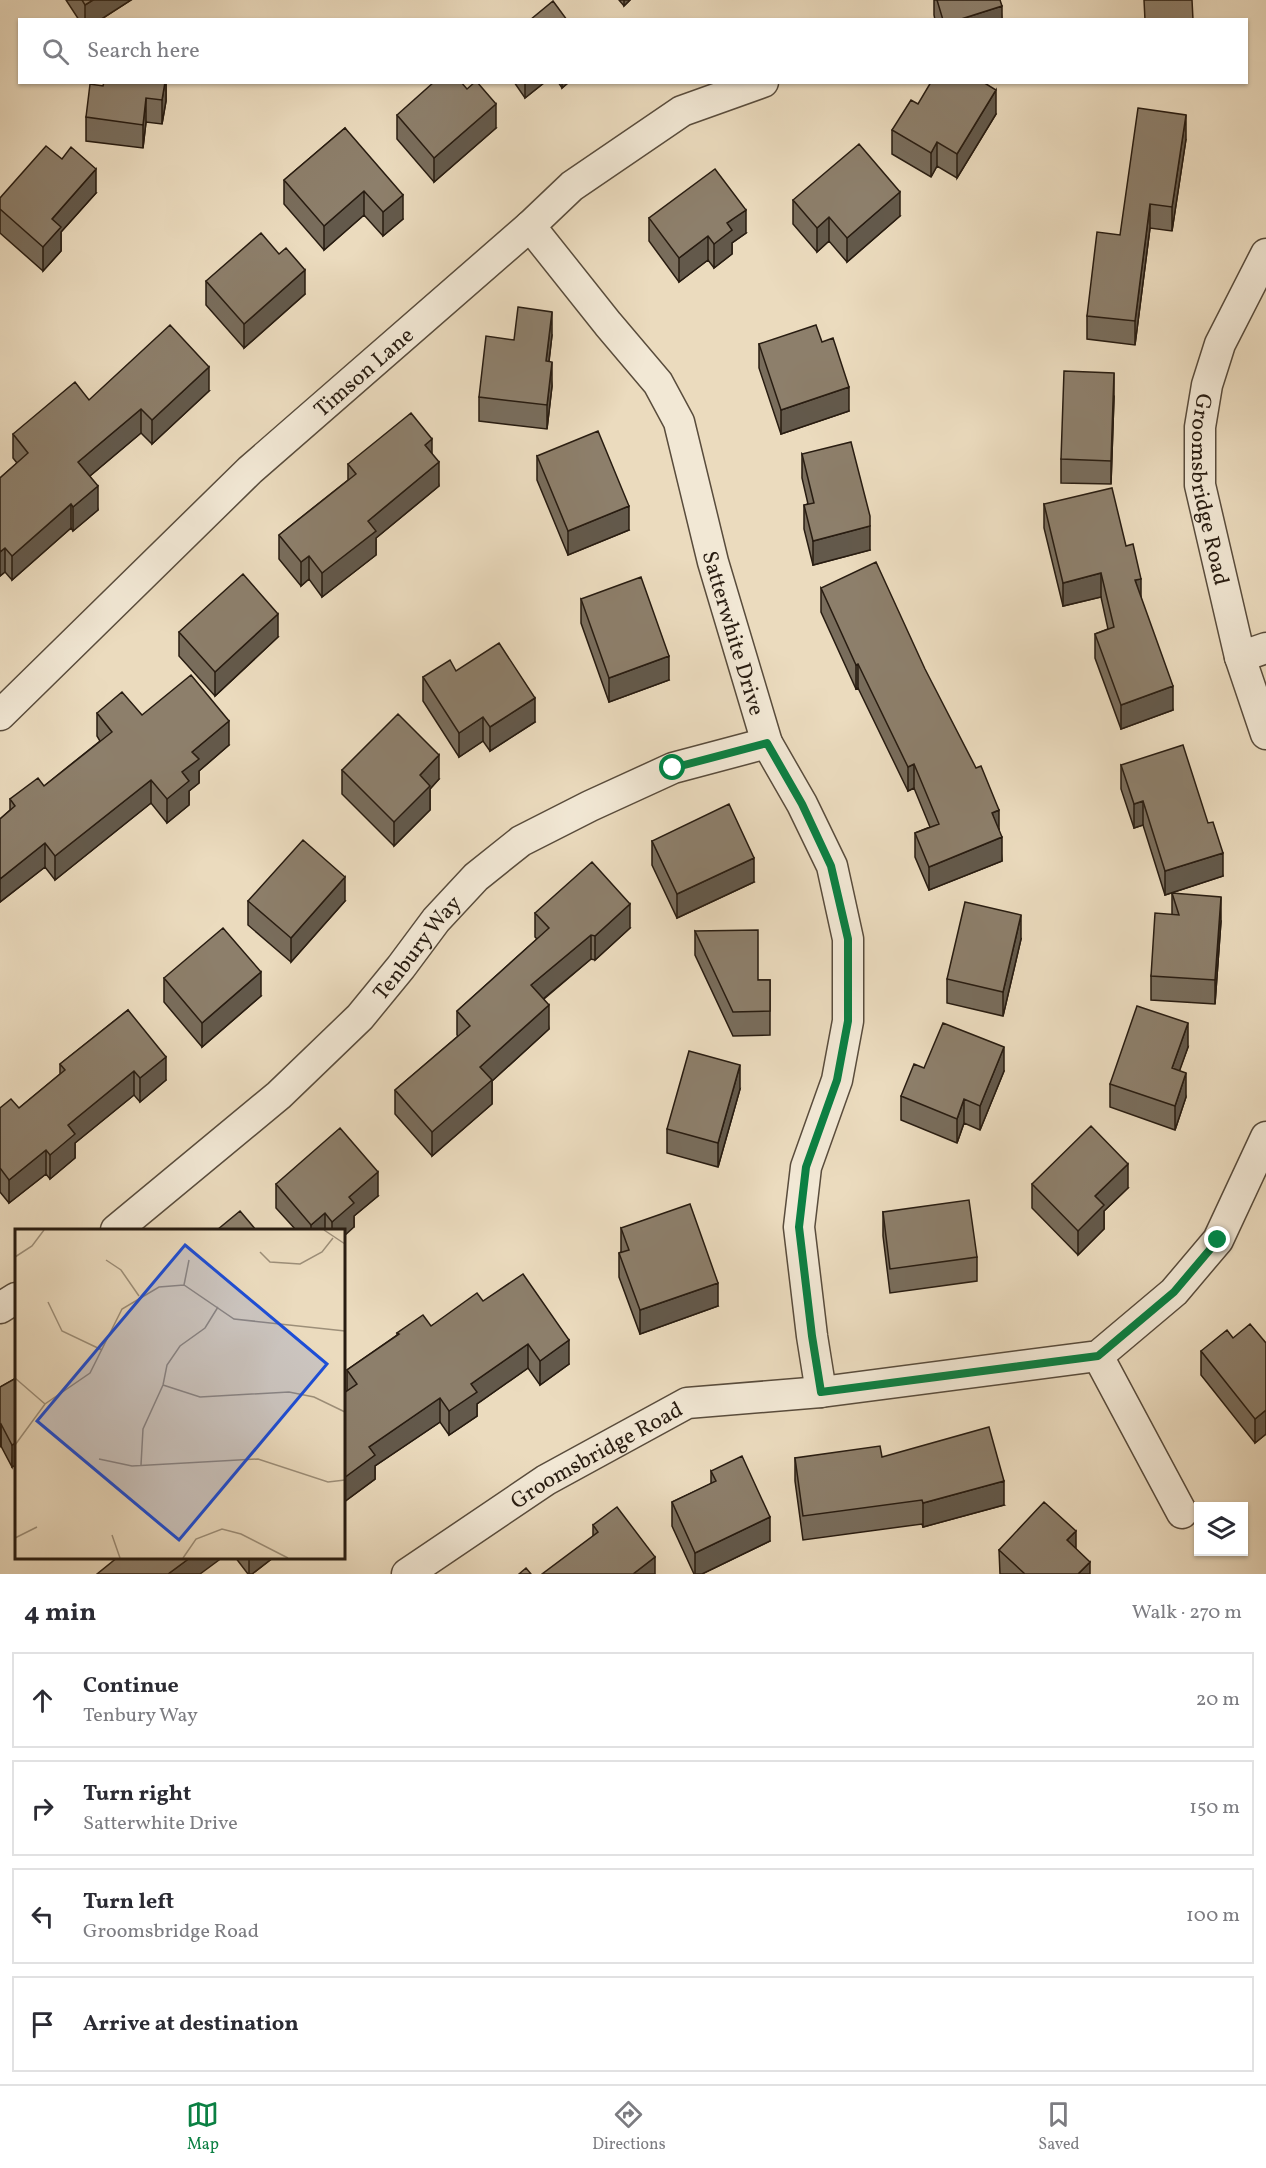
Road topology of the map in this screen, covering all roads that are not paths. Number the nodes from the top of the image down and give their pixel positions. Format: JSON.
{"nodes":[{"id":1,"x":757,"y":84,"type":"edge"},
{"id":2,"x":530,"y":226,"type":"junction"},
{"id":3,"x":1266,"y":254,"type":"edge"},
{"id":4,"x":1253,"y":652,"type":"edge"},
{"id":5,"x":0,"y":715,"type":"edge"},
{"id":6,"x":1266,"y":734,"type":"edge"},
{"id":7,"x":767,"y":743,"type":"junction"},
{"id":8,"x":1266,"y":1137,"type":"edge"},
{"id":9,"x":117,"y":1229,"type":"edge"},
{"id":10,"x":15,"y":1299,"type":"edge"},
{"id":11,"x":0,"y":1308,"type":"edge"},
{"id":12,"x":1098,"y":1356,"type":"junction"},
{"id":13,"x":821,"y":1392,"type":"junction"},
{"id":14,"x":1182,"y":1513,"type":"dead end"},
{"id":15,"x":406,"y":1574,"type":"edge"}],
"edges":[{"from":1,"to":2,"type":"street","name":"Timson Lane"},
{"from":2,"to":5,"type":"street","name":"Timson Lane"},
{"from":2,"to":7,"type":"street","name":"Satterwhite Drive"},
{"from":3,"to":4,"type":"street","name":"Groomsbridge Road"},
{"from":4,"to":6,"type":"street","name":"Groomsbridge Road"},
{"from":7,"to":9,"type":"street","name":"Tenbury Way"},
{"from":7,"to":13,"type":"street","name":"Satterwhite Drive"},
{"from":8,"to":12,"type":"street"},
{"from":10,"to":11,"type":"street"},
{"from":12,"to":13,"type":"street","name":"Groomsbridge Road"},
{"from":12,"to":14,"type":"street"},
{"from":13,"to":15,"type":"street","name":"Groomsbridge Road"}]}
